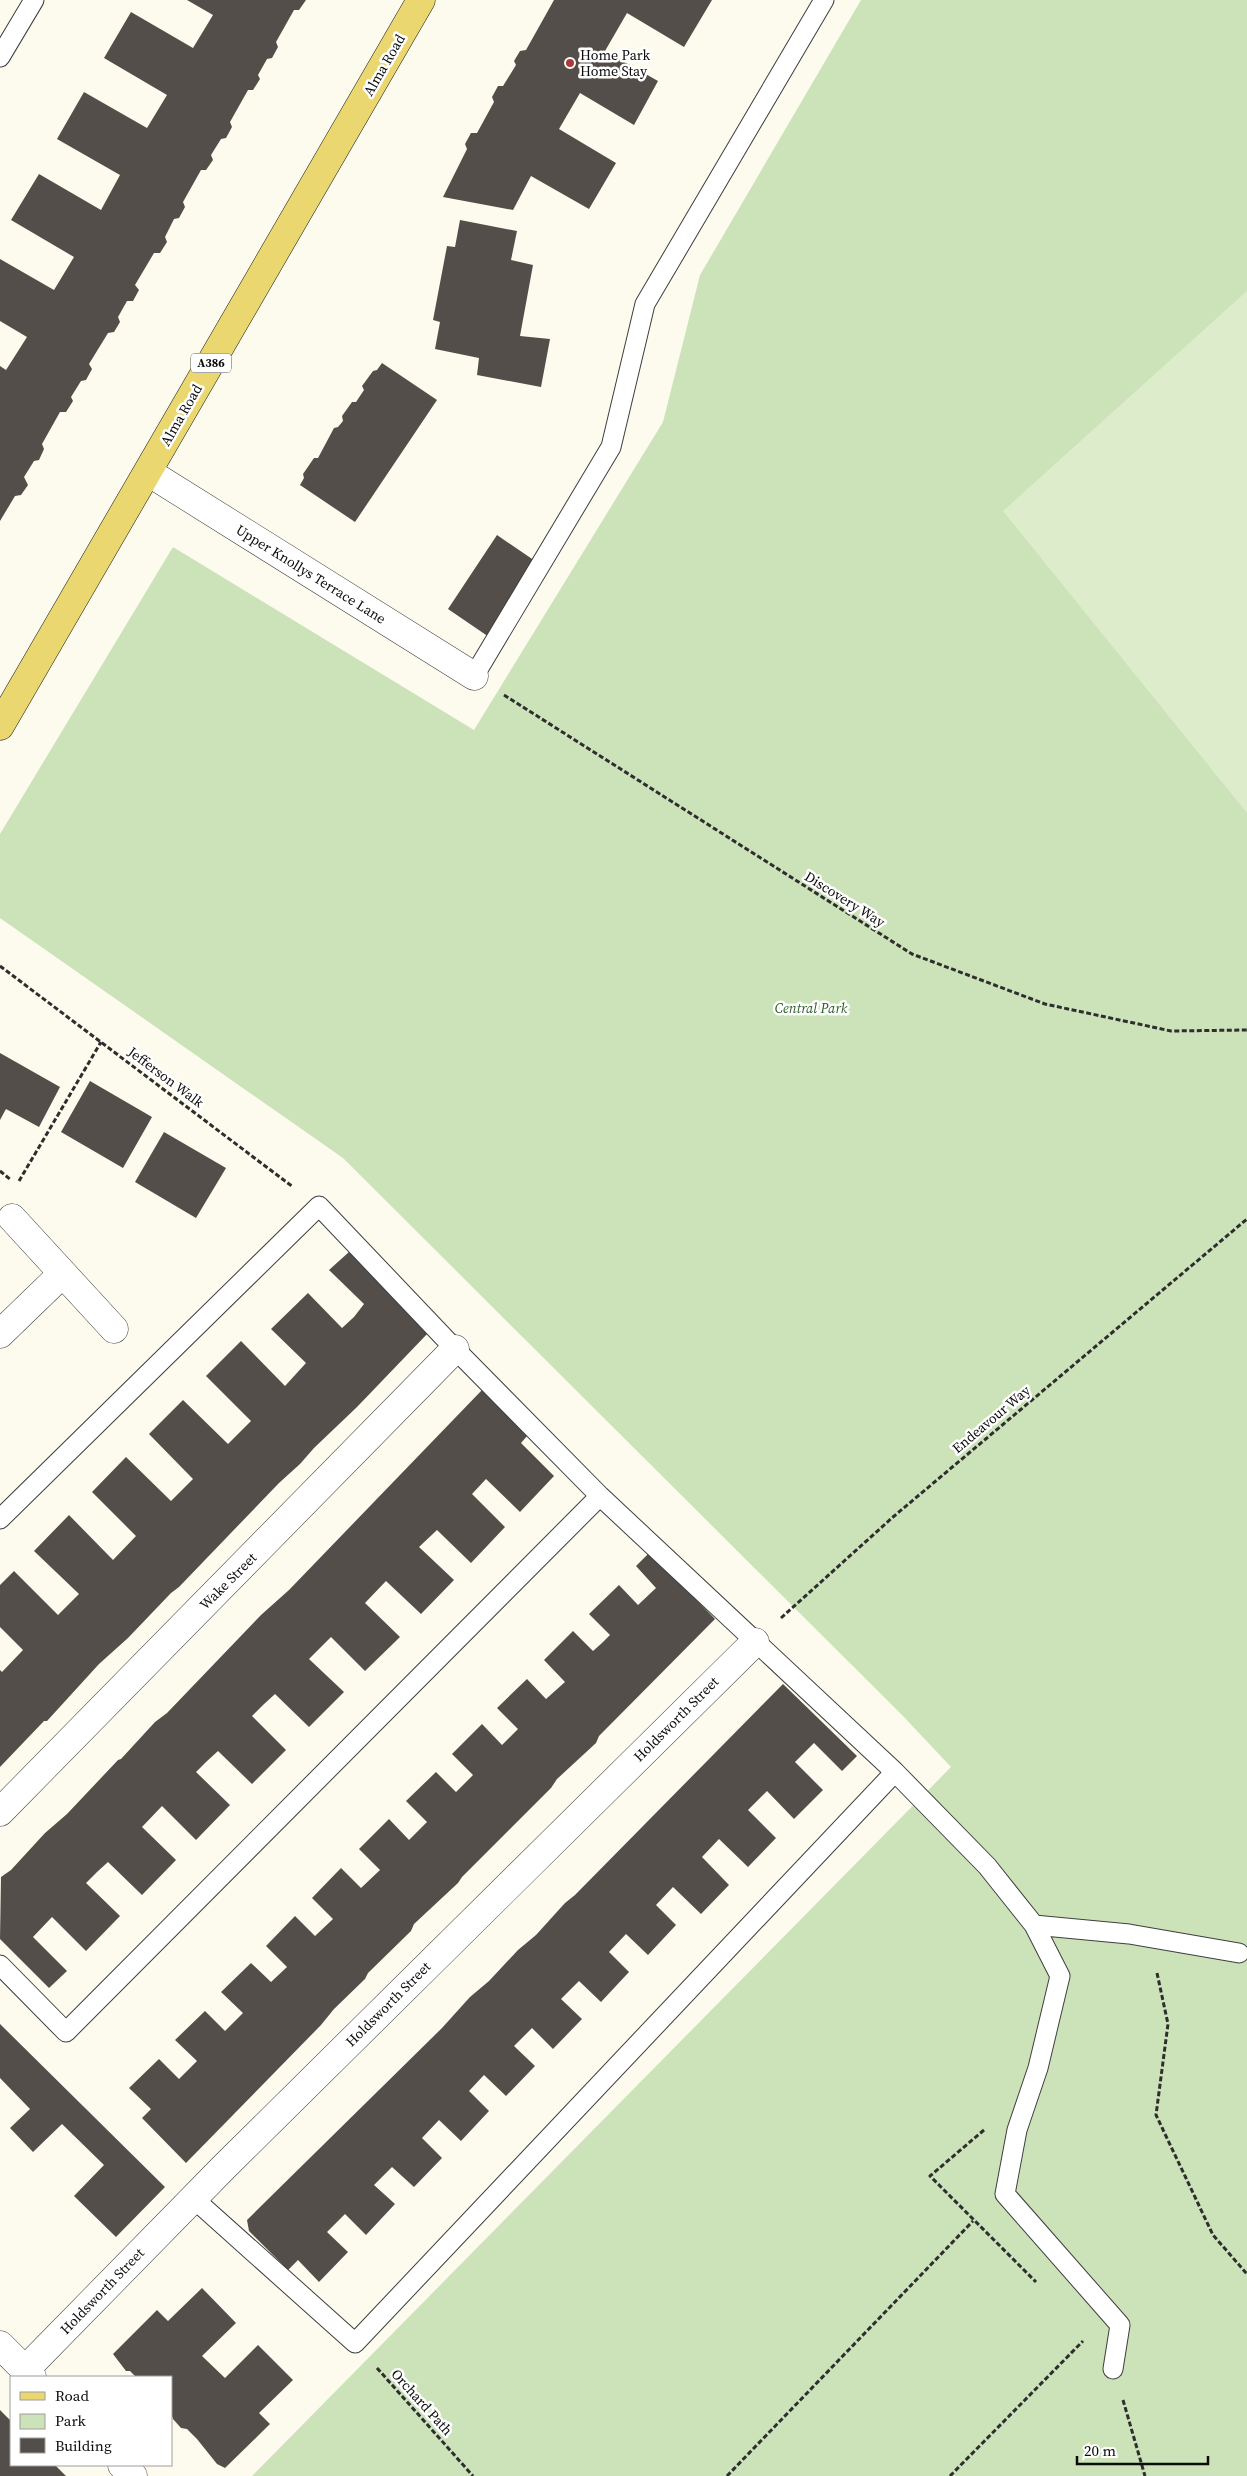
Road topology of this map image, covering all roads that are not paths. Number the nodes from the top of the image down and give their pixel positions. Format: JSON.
{"nodes":[{"id":1,"x":34,"y":0,"type":"edge"},
{"id":2,"x":421,"y":0,"type":"edge"},
{"id":3,"x":824,"y":0,"type":"edge"},
{"id":4,"x":0,"y":57,"type":"edge"},
{"id":5,"x":148,"y":472,"type":"junction"},
{"id":6,"x":474,"y":676,"type":"joint"},
{"id":7,"x":0,"y":726,"type":"edge"},
{"id":8,"x":12,"y":1218,"type":"dead end"},
{"id":9,"x":62,"y":1274,"type":"junction"},
{"id":10,"x":114,"y":1329,"type":"dead end"},
{"id":11,"x":0,"y":1334,"type":"edge"},
{"id":12,"x":455,"y":1349,"type":"junction"},
{"id":13,"x":600,"y":1496,"type":"junction"},
{"id":14,"x":0,"y":1519,"type":"edge"},
{"id":15,"x":755,"y":1642,"type":"junction"},
{"id":16,"x":895,"y":1772,"type":"junction"},
{"id":17,"x":0,"y":1812,"type":"edge"},
{"id":18,"x":1034,"y":1924,"type":"junction"},
{"id":19,"x":1239,"y":1953,"type":"dead end"},
{"id":20,"x":0,"y":1965,"type":"edge"},
{"id":21,"x":193,"y":2198,"type":"junction"},
{"id":22,"x":0,"y":2345,"type":"edge"},
{"id":23,"x":1113,"y":2368,"type":"road end"},
{"id":24,"x":28,"y":2374,"type":"edge"},
{"id":25,"x":123,"y":2466,"type":"edge"},
{"id":26,"x":133,"y":2476,"type":"edge"}],
"edges":[{"from":1,"to":4,"type":"lane"},
{"from":2,"to":5,"type":"main road","name":"Alma Road","number":"A386"},
{"from":3,"to":6,"type":"lane"},
{"from":5,"to":6,"type":"street","name":"Upper Knollys Terrace Lane"},
{"from":5,"to":7,"type":"main road","name":"Alma Road","number":"A386"},
{"from":8,"to":9,"type":"street"},
{"from":9,"to":10,"type":"street"},
{"from":9,"to":11,"type":"street"},
{"from":12,"to":13,"type":"lane"},
{"from":12,"to":14,"type":"lane"},
{"from":12,"to":17,"type":"street","name":"Wake Street"},
{"from":13,"to":15,"type":"lane"},
{"from":13,"to":20,"type":"lane"},
{"from":15,"to":16,"type":"lane"},
{"from":15,"to":21,"type":"street","name":"Holdsworth Street"},
{"from":16,"to":18,"type":"lane"},
{"from":16,"to":21,"type":"lane"},
{"from":18,"to":19,"type":"lane"},
{"from":18,"to":23,"type":"lane"},
{"from":21,"to":24,"type":"street","name":"Holdsworth Street"},
{"from":22,"to":24,"type":"street"},
{"from":25,"to":26,"type":"street"}]}
